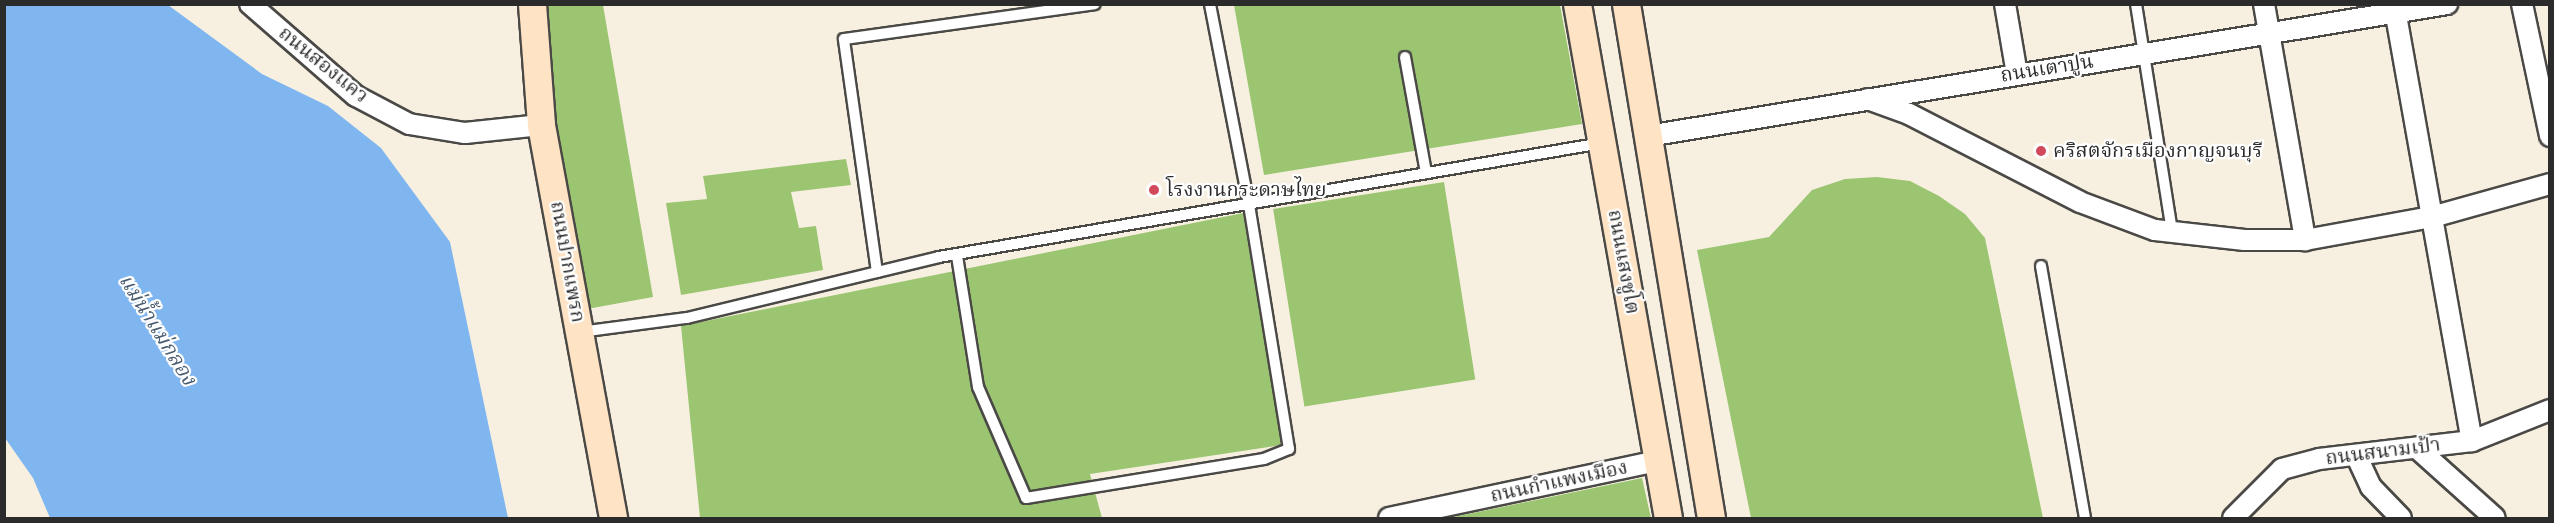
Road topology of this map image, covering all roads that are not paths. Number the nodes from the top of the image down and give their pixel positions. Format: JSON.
{"nodes":[{"id":1,"x":250,"y":4,"type":"edge"},
{"id":2,"x":532,"y":4,"type":"edge"},
{"id":3,"x":1095,"y":4,"type":"edge"},
{"id":4,"x":1210,"y":4,"type":"edge"},
{"id":5,"x":1577,"y":4,"type":"edge"},
{"id":6,"x":1626,"y":4,"type":"edge"},
{"id":7,"x":2005,"y":4,"type":"edge"},
{"id":8,"x":2136,"y":4,"type":"edge"},
{"id":9,"x":2264,"y":4,"type":"edge"},
{"id":10,"x":2446,"y":4,"type":"edge"},
{"id":11,"x":2522,"y":4,"type":"edge"},
{"id":12,"x":2395,"y":9,"type":"edge"},
{"id":13,"x":2268,"y":34,"type":"junction"},
{"id":14,"x":2144,"y":54,"type":"junction"},
{"id":15,"x":1405,"y":57,"type":"dead end"},
{"id":16,"x":2017,"y":74,"type":"junction"},
{"id":17,"x":1868,"y":99,"type":"junction"},
{"id":18,"x":542,"y":125,"type":"junction"},
{"id":19,"x":1648,"y":136,"type":"junction"},
{"id":20,"x":2550,"y":136,"type":"edge"},
{"id":21,"x":1602,"y":143,"type":"junction"},
{"id":22,"x":1426,"y":173,"type":"junction"},
{"id":23,"x":2550,"y":184,"type":"edge"},
{"id":24,"x":1249,"y":205,"type":"junction"},
{"id":25,"x":2432,"y":217,"type":"junction"},
{"id":26,"x":2172,"y":232,"type":"junction"},
{"id":27,"x":2305,"y":240,"type":"junction"},
{"id":28,"x":957,"y":256,"type":"junction"},
{"id":29,"x":2041,"y":266,"type":"dead end"},
{"id":30,"x":877,"y":272,"type":"junction"},
{"id":31,"x":579,"y":332,"type":"junction"},
{"id":32,"x":2550,"y":410,"type":"edge"},
{"id":33,"x":2472,"y":441,"type":"junction"},
{"id":34,"x":2418,"y":449,"type":"junction"},
{"id":35,"x":2357,"y":457,"type":"junction"},
{"id":36,"x":1658,"y":461,"type":"junction"},
{"id":37,"x":1424,"y":515,"type":"edge"},
{"id":38,"x":613,"y":519,"type":"edge"},
{"id":39,"x":1389,"y":519,"type":"edge"},
{"id":40,"x":1668,"y":519,"type":"edge"},
{"id":41,"x":1711,"y":519,"type":"edge"},
{"id":42,"x":2085,"y":519,"type":"edge"},
{"id":43,"x":2232,"y":519,"type":"edge"},
{"id":44,"x":2401,"y":519,"type":"edge"},
{"id":45,"x":2495,"y":519,"type":"edge"}],
"edges":[{"from":1,"to":18,"type":"street","name":"ถนนสองแคว"},
{"from":2,"to":18,"type":"main road","name":"ถนนปากแพรก"},
{"from":3,"to":30,"type":"lane"},
{"from":4,"to":24,"type":"lane"},
{"from":5,"to":21,"type":"main road","name":"ถนนแสงชูโต"},
{"from":6,"to":19,"type":"main road"},
{"from":7,"to":16,"type":"street"},
{"from":8,"to":14,"type":"lane"},
{"from":9,"to":13,"type":"street"},
{"from":10,"to":12,"type":"street","name":"ถนนเตาปูน"},
{"from":11,"to":20,"type":"street"},
{"from":12,"to":13,"type":"street","name":"ถนนเตาปูน"},
{"from":12,"to":25,"type":"street"},
{"from":13,"to":14,"type":"street","name":"ถนนเตาปูน"},
{"from":13,"to":27,"type":"street"},
{"from":14,"to":16,"type":"street","name":"ถนนเตาปูน"},
{"from":14,"to":26,"type":"lane"},
{"from":15,"to":22,"type":"lane"},
{"from":16,"to":17,"type":"street","name":"ถนนเตาปูน"},
{"from":17,"to":19,"type":"street","name":"ถนนเตาปูน"},
{"from":17,"to":26,"type":"street"},
{"from":18,"to":31,"type":"main road","name":"ถนนปากแพรก"},
{"from":19,"to":41,"type":"main road"},
{"from":21,"to":22,"type":"lane"},
{"from":21,"to":36,"type":"main road","name":"ถนนแสงชูโต"},
{"from":22,"to":24,"type":"lane"},
{"from":23,"to":25,"type":"street"},
{"from":24,"to":28,"type":"lane"},
{"from":24,"to":28,"type":"lane"},
{"from":25,"to":27,"type":"street"},
{"from":25,"to":33,"type":"street"},
{"from":26,"to":27,"type":"street"},
{"from":28,"to":30,"type":"lane"},
{"from":29,"to":42,"type":"lane"},
{"from":30,"to":31,"type":"lane"},
{"from":31,"to":38,"type":"main road","name":"ถนนปากแพรก"},
{"from":32,"to":33,"type":"street","name":"ถนนสนามเป้า"},
{"from":33,"to":34,"type":"street","name":"ถนนสนามเป้า"},
{"from":34,"to":35,"type":"street","name":"ถนนสนามเป้า"},
{"from":34,"to":45,"type":"street"},
{"from":35,"to":43,"type":"street","name":"ถนนสนามเป้า"},
{"from":35,"to":44,"type":"street"},
{"from":36,"to":37,"type":"street","name":"ถนนกำแพงเมือง"},
{"from":36,"to":40,"type":"main road","name":"ถนนแสงชูโต"},
{"from":37,"to":39,"type":"street","name":"ถนนกำแพงเมือง"}]}
